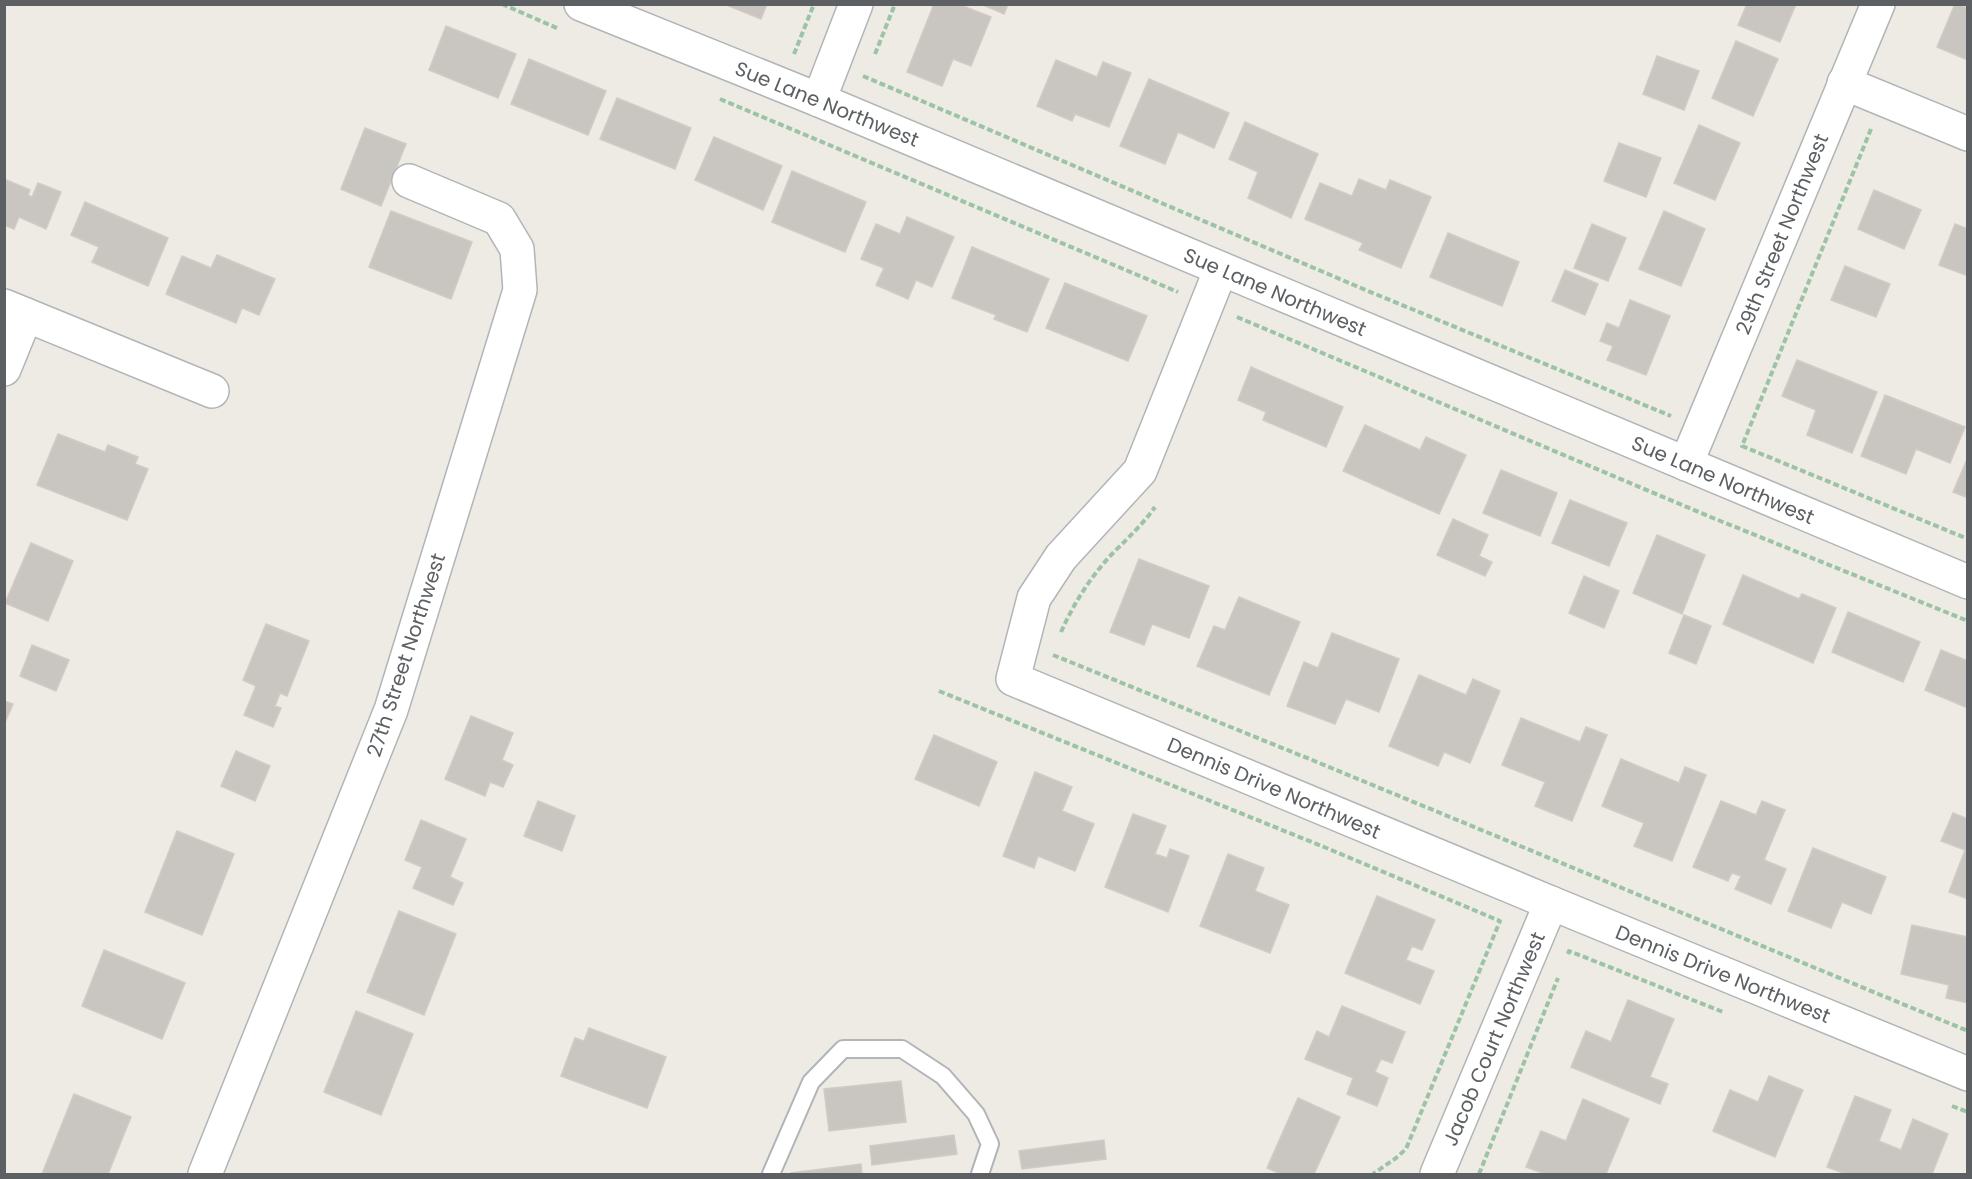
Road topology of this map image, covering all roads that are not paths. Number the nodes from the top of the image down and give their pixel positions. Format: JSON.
{"nodes":[{"id":1,"x":856,"y":4,"type":"edge"},
{"id":2,"x":1878,"y":4,"type":"edge"},
{"id":3,"x":574,"y":18,"type":"edge"},
{"id":4,"x":1844,"y":83,"type":"junction"},
{"id":5,"x":819,"y":100,"type":"junction"},
{"id":6,"x":1968,"y":134,"type":"edge"},
{"id":7,"x":409,"y":181,"type":"dead end"},
{"id":8,"x":1221,"y":269,"type":"junction"},
{"id":9,"x":15,"y":311,"type":"edge"},
{"id":10,"x":4,"y":369,"type":"edge"},
{"id":11,"x":212,"y":391,"type":"dead end"},
{"id":12,"x":1686,"y":464,"type":"junction"},
{"id":13,"x":1968,"y":582,"type":"edge"},
{"id":14,"x":1551,"y":903,"type":"junction"},
{"id":15,"x":1968,"y":1074,"type":"edge"},
{"id":16,"x":205,"y":1174,"type":"edge"},
{"id":17,"x":771,"y":1174,"type":"edge"},
{"id":18,"x":980,"y":1174,"type":"edge"},
{"id":19,"x":1437,"y":1174,"type":"edge"}],
"edges":[{"from":1,"to":5,"type":"street"},
{"from":2,"to":4,"type":"street","name":"29th Street Northwest"},
{"from":3,"to":5,"type":"street","name":"Sue Lane Northwest"},
{"from":4,"to":6,"type":"street"},
{"from":4,"to":12,"type":"street","name":"29th Street Northwest"},
{"from":5,"to":8,"type":"street","name":"Sue Lane Northwest"},
{"from":7,"to":16,"type":"street","name":"27th Street Northwest"},
{"from":8,"to":12,"type":"street","name":"Sue Lane Northwest"},
{"from":8,"to":14,"type":"street","name":"Dennis Drive Northwest"},
{"from":9,"to":10,"type":"street"},
{"from":9,"to":11,"type":"street"},
{"from":12,"to":13,"type":"street","name":"Sue Lane Northwest"},
{"from":14,"to":15,"type":"street","name":"Dennis Drive Northwest"},
{"from":14,"to":19,"type":"street","name":"Jacob Court Northwest"},
{"from":17,"to":18,"type":"lane"}]}
